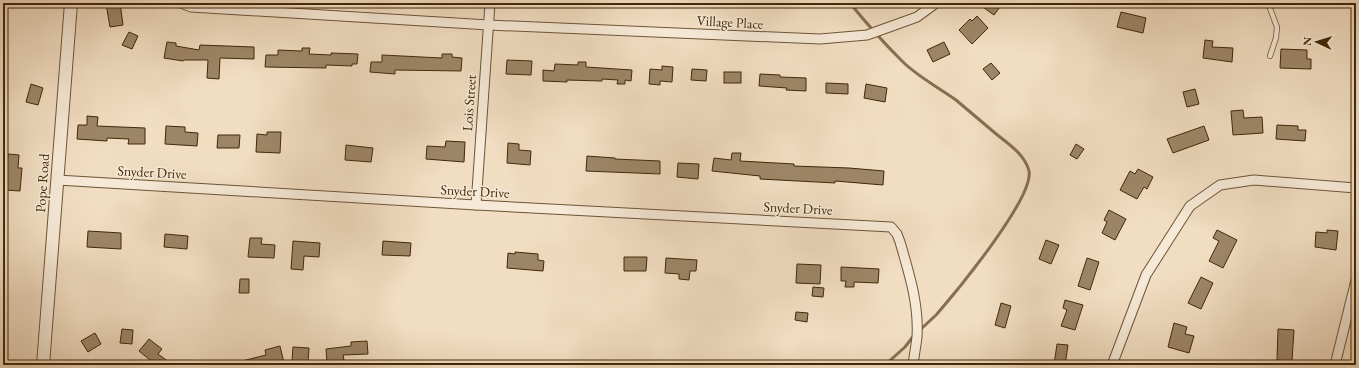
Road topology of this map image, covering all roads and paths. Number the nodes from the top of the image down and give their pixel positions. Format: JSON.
{"nodes":[{"id":1,"x":70,"y":3,"type":"edge"},
{"id":2,"x":181,"y":3,"type":"edge"},
{"id":3,"x":490,"y":3,"type":"edge"},
{"id":4,"x":936,"y":3,"type":"edge"},
{"id":5,"x":1268,"y":3,"type":"edge"},
{"id":6,"x":489,"y":25,"type":"junction"},
{"id":7,"x":1270,"y":56,"type":"dead end"},
{"id":8,"x":57,"y":180,"type":"junction"},
{"id":9,"x":1356,"y":188,"type":"edge"},
{"id":10,"x":476,"y":205,"type":"junction"},
{"id":11,"x":1356,"y":280,"type":"edge"},
{"id":12,"x":43,"y":365,"type":"edge"},
{"id":13,"x":913,"y":365,"type":"edge"},
{"id":14,"x":1112,"y":365,"type":"edge"},
{"id":15,"x":1335,"y":365,"type":"edge"}],
"edges":[{"from":1,"to":8,"type":"street","name":"Pope Road"},
{"from":2,"to":6,"type":"street","name":"Village Place"},
{"from":3,"to":6,"type":"street","name":"Lois Street"},
{"from":4,"to":6,"type":"street","name":"Village Place"},
{"from":5,"to":7,"type":"lane"},
{"from":6,"to":10,"type":"street","name":"Lois Street"},
{"from":8,"to":10,"type":"street","name":"Snyder Drive"},
{"from":8,"to":12,"type":"street","name":"Pope Road"},
{"from":9,"to":14,"type":"street"},
{"from":10,"to":13,"type":"street","name":"Snyder Drive"},
{"from":11,"to":15,"type":"street"}]}
